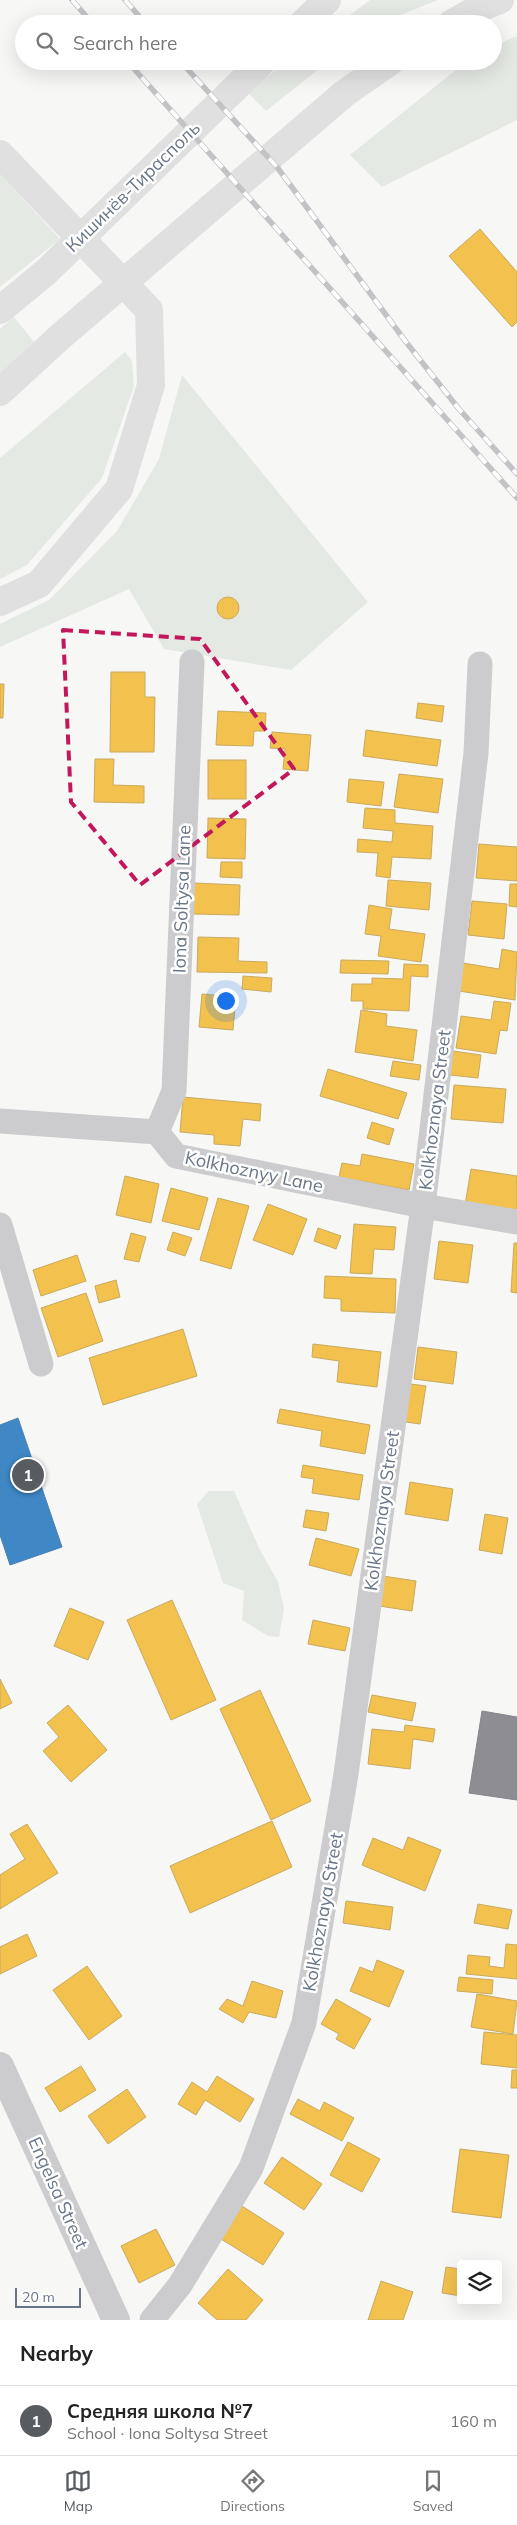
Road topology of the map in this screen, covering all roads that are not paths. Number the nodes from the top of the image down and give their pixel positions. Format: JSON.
{"nodes":[{"id":1,"x":327,"y":0,"type":"edge"},
{"id":2,"x":500,"y":0,"type":"edge"},
{"id":3,"x":311,"y":15,"type":"edge"},
{"id":4,"x":467,"y":15,"type":"edge"},
{"id":5,"x":254,"y":70,"type":"edge"},
{"id":6,"x":378,"y":70,"type":"edge"},
{"id":7,"x":0,"y":154,"type":"edge"},
{"id":8,"x":0,"y":310,"type":"edge"},
{"id":9,"x":0,"y":392,"type":"edge"},
{"id":10,"x":0,"y":602,"type":"edge"},
{"id":11,"x":192,"y":662,"type":"dead end"},
{"id":12,"x":480,"y":664,"type":"dead end"},
{"id":13,"x":0,"y":1121,"type":"edge"},
{"id":14,"x":157,"y":1132,"type":"junction"},
{"id":15,"x":424,"y":1206,"type":"junction"},
{"id":16,"x":517,"y":1222,"type":"edge"},
{"id":17,"x":0,"y":1225,"type":"edge"},
{"id":18,"x":41,"y":1364,"type":"dead end"},
{"id":19,"x":0,"y":2066,"type":"edge"},
{"id":20,"x":116,"y":2320,"type":"edge"},
{"id":21,"x":152,"y":2320,"type":"edge"}],
"edges":[{"from":1,"to":3,"type":"main road"},
{"from":2,"to":4,"type":"main road"},
{"from":5,"to":8,"type":"main road","name":"Кишинёв-Тирасполь"},
{"from":6,"to":9,"type":"main road"},
{"from":7,"to":10,"type":"main road"},
{"from":11,"to":14,"type":"street","name":"Iona Soltysa Lane"},
{"from":12,"to":15,"type":"street","name":"Kolkhoznaya Street"},
{"from":13,"to":14,"type":"street"},
{"from":14,"to":15,"type":"street","name":"Kolkhoznyy Lane"},
{"from":15,"to":16,"type":"street","name":"Kolkhoznyy Lane"},
{"from":15,"to":21,"type":"street","name":"Kolkhoznaya Street"},
{"from":17,"to":18,"type":"street"},
{"from":19,"to":20,"type":"street","name":"Engelsa Street"}]}
